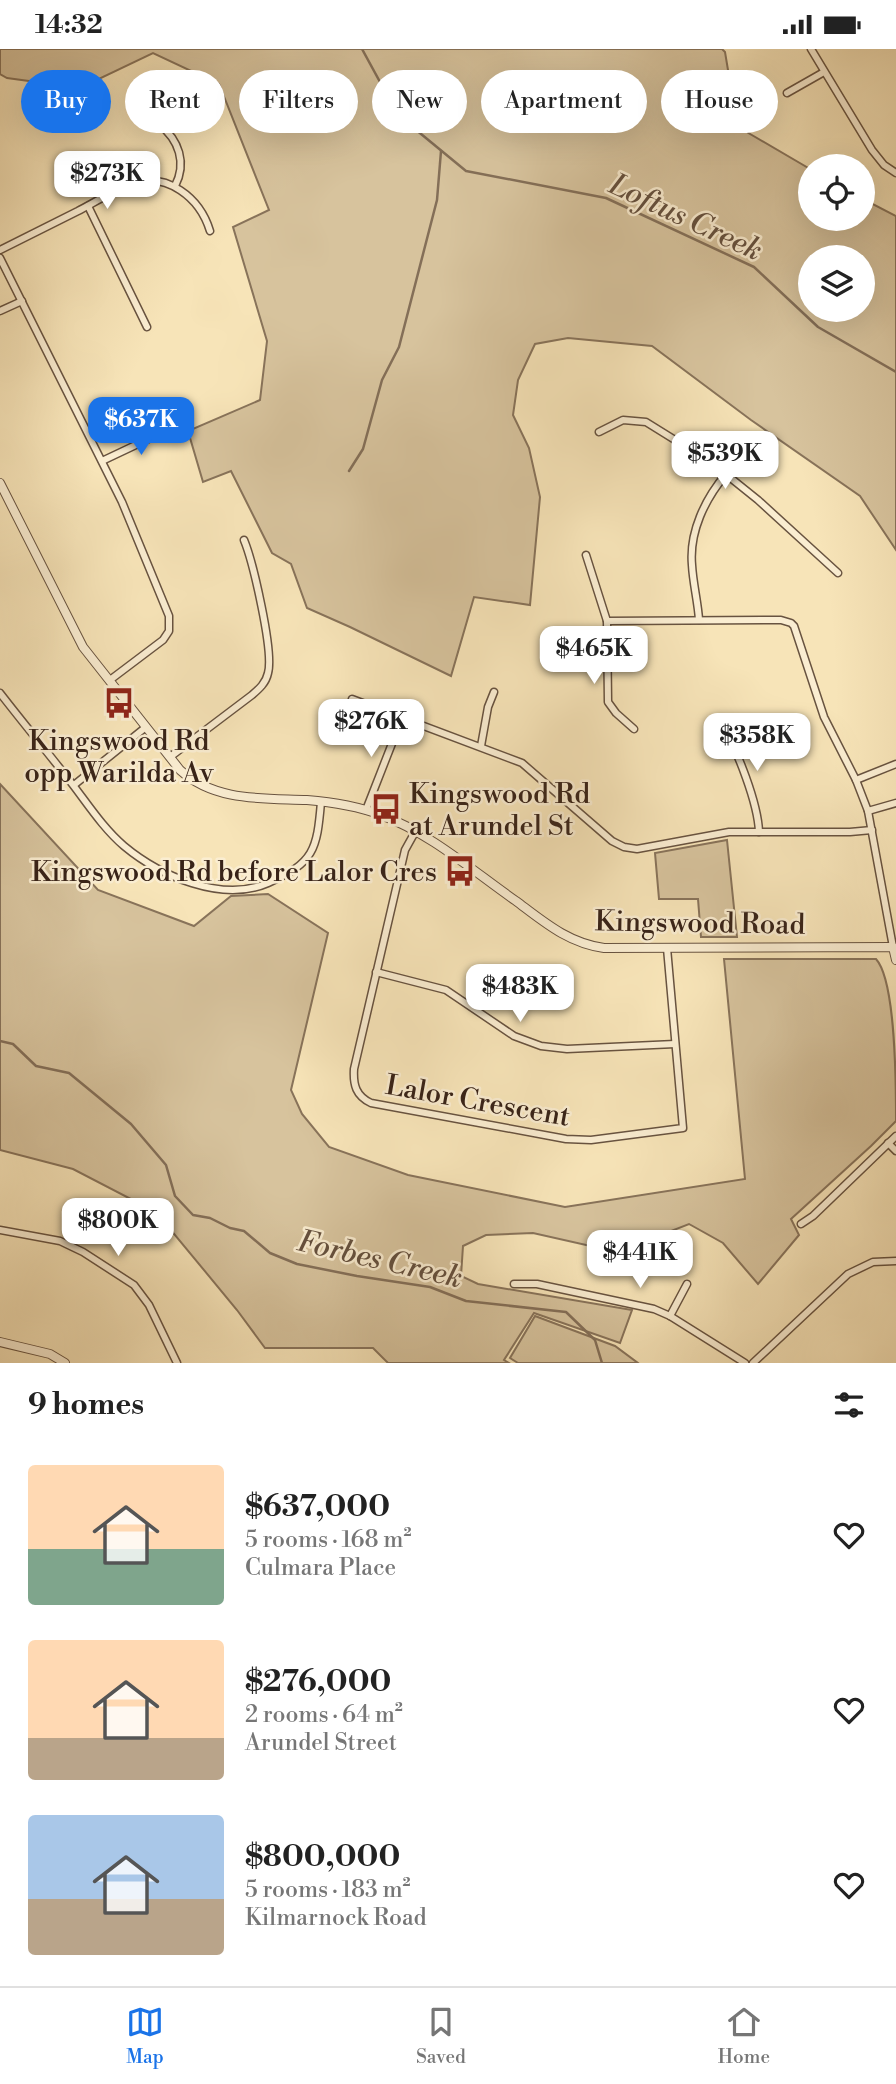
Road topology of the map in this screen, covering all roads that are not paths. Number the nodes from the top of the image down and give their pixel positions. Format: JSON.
{"nodes":[{"id":1,"x":811,"y":49,"type":"edge"},
{"id":2,"x":824,"y":72,"type":"junction"},
{"id":3,"x":788,"y":93,"type":"dead end"},
{"id":4,"x":170,"y":133,"type":"edge"},
{"id":5,"x":896,"y":173,"type":"edge"},
{"id":6,"x":175,"y":186,"type":"junction"},
{"id":7,"x":88,"y":206,"type":"junction"},
{"id":8,"x":210,"y":231,"type":"dead end"},
{"id":9,"x":0,"y":250,"type":"edge"},
{"id":10,"x":0,"y":258,"type":"edge"},
{"id":11,"x":22,"y":300,"type":"junction"},
{"id":12,"x":0,"y":311,"type":"edge"},
{"id":13,"x":147,"y":327,"type":"dead end"},
{"id":14,"x":174,"y":431,"type":"dead end"},
{"id":15,"x":599,"y":432,"type":"dead end"},
{"id":16,"x":102,"y":461,"type":"junction"},
{"id":17,"x":726,"y":474,"type":"junction"},
{"id":18,"x":0,"y":483,"type":"edge"},
{"id":19,"x":244,"y":540,"type":"dead end"},
{"id":20,"x":586,"y":555,"type":"dead end"},
{"id":21,"x":838,"y":573,"type":"dead end"},
{"id":22,"x":699,"y":620,"type":"junction"},
{"id":23,"x":607,"y":621,"type":"junction"},
{"id":24,"x":110,"y":680,"type":"junction"},
{"id":25,"x":494,"y":692,"type":"dead end"},
{"id":26,"x":0,"y":693,"type":"edge"},
{"id":27,"x":352,"y":699,"type":"dead end"},
{"id":28,"x":402,"y":718,"type":"junction"},
{"id":29,"x":722,"y":724,"type":"dead end"},
{"id":30,"x":146,"y":727,"type":"junction"},
{"id":31,"x":634,"y":729,"type":"dead end"},
{"id":32,"x":481,"y":746,"type":"junction"},
{"id":33,"x":170,"y":757,"type":"junction"},
{"id":34,"x":896,"y":764,"type":"edge"},
{"id":35,"x":856,"y":780,"type":"junction"},
{"id":36,"x":74,"y":785,"type":"junction"},
{"id":37,"x":321,"y":802,"type":"junction"},
{"id":38,"x":896,"y":803,"type":"edge"},
{"id":39,"x":366,"y":810,"type":"junction"},
{"id":40,"x":868,"y":811,"type":"junction"},
{"id":41,"x":872,"y":829,"type":"junction"},
{"id":42,"x":415,"y":832,"type":"junction"},
{"id":43,"x":759,"y":832,"type":"junction"},
{"id":44,"x":893,"y":947,"type":"junction"},
{"id":45,"x":667,"y":948,"type":"junction"},
{"id":46,"x":896,"y":960,"type":"edge"},
{"id":47,"x":376,"y":972,"type":"junction"},
{"id":48,"x":675,"y":1044,"type":"junction"},
{"id":49,"x":896,"y":1136,"type":"edge"},
{"id":50,"x":888,"y":1143,"type":"junction"},
{"id":51,"x":896,"y":1151,"type":"edge"},
{"id":52,"x":801,"y":1224,"type":"dead end"},
{"id":53,"x":0,"y":1230,"type":"edge"},
{"id":54,"x":896,"y":1261,"type":"edge"},
{"id":55,"x":514,"y":1284,"type":"dead end"},
{"id":56,"x":687,"y":1284,"type":"dead end"},
{"id":57,"x":670,"y":1316,"type":"junction"},
{"id":58,"x":0,"y":1342,"type":"edge"},
{"id":59,"x":65,"y":1363,"type":"edge"},
{"id":60,"x":177,"y":1363,"type":"edge"},
{"id":61,"x":745,"y":1363,"type":"edge"},
{"id":62,"x":753,"y":1363,"type":"edge"}],
"edges":[{"from":1,"to":2,"type":"street"},
{"from":2,"to":3,"type":"street"},
{"from":2,"to":5,"type":"street"},
{"from":4,"to":6,"type":"street"},
{"from":6,"to":7,"type":"street"},
{"from":6,"to":8,"type":"street"},
{"from":7,"to":9,"type":"street"},
{"from":7,"to":13,"type":"street"},
{"from":10,"to":11,"type":"street"},
{"from":11,"to":12,"type":"street"},
{"from":11,"to":16,"type":"street"},
{"from":14,"to":16,"type":"street"},
{"from":15,"to":17,"type":"street"},
{"from":16,"to":24,"type":"street"},
{"from":17,"to":21,"type":"street"},
{"from":17,"to":22,"type":"street"},
{"from":18,"to":24,"type":"street","name":"Kingswood Road"},
{"from":19,"to":33,"type":"street"},
{"from":20,"to":23,"type":"street"},
{"from":22,"to":23,"type":"street"},
{"from":22,"to":35,"type":"street"},
{"from":23,"to":31,"type":"street"},
{"from":24,"to":30,"type":"street","name":"Kingswood Road"},
{"from":25,"to":32,"type":"street"},
{"from":26,"to":36,"type":"street"},
{"from":27,"to":28,"type":"street"},
{"from":28,"to":32,"type":"street"},
{"from":28,"to":39,"type":"street"},
{"from":29,"to":43,"type":"street"},
{"from":30,"to":33,"type":"street","name":"Kingswood Road"},
{"from":30,"to":36,"type":"street"},
{"from":32,"to":43,"type":"street"},
{"from":33,"to":37,"type":"street","name":"Kingswood Road"},
{"from":34,"to":35,"type":"street"},
{"from":35,"to":40,"type":"street"},
{"from":36,"to":37,"type":"street"},
{"from":37,"to":39,"type":"street","name":"Kingswood Road"},
{"from":38,"to":40,"type":"street"},
{"from":39,"to":42,"type":"street","name":"Kingswood Road"},
{"from":40,"to":41,"type":"street"},
{"from":41,"to":43,"type":"street"},
{"from":41,"to":44,"type":"street"},
{"from":42,"to":45,"type":"street","name":"Kingswood Road"},
{"from":42,"to":47,"type":"street","name":"Lalor Crescent"},
{"from":44,"to":45,"type":"street","name":"Kingswood Road"},
{"from":44,"to":46,"type":"street"},
{"from":45,"to":48,"type":"street","name":"Lalor Crescent"},
{"from":47,"to":48,"type":"street"},
{"from":47,"to":48,"type":"street","name":"Lalor Crescent"},
{"from":49,"to":50,"type":"street"},
{"from":50,"to":51,"type":"street"},
{"from":50,"to":52,"type":"street"},
{"from":53,"to":60,"type":"street"},
{"from":54,"to":62,"type":"street"},
{"from":55,"to":57,"type":"street"},
{"from":56,"to":57,"type":"street"},
{"from":57,"to":61,"type":"street"},
{"from":58,"to":59,"type":"street"}]}
